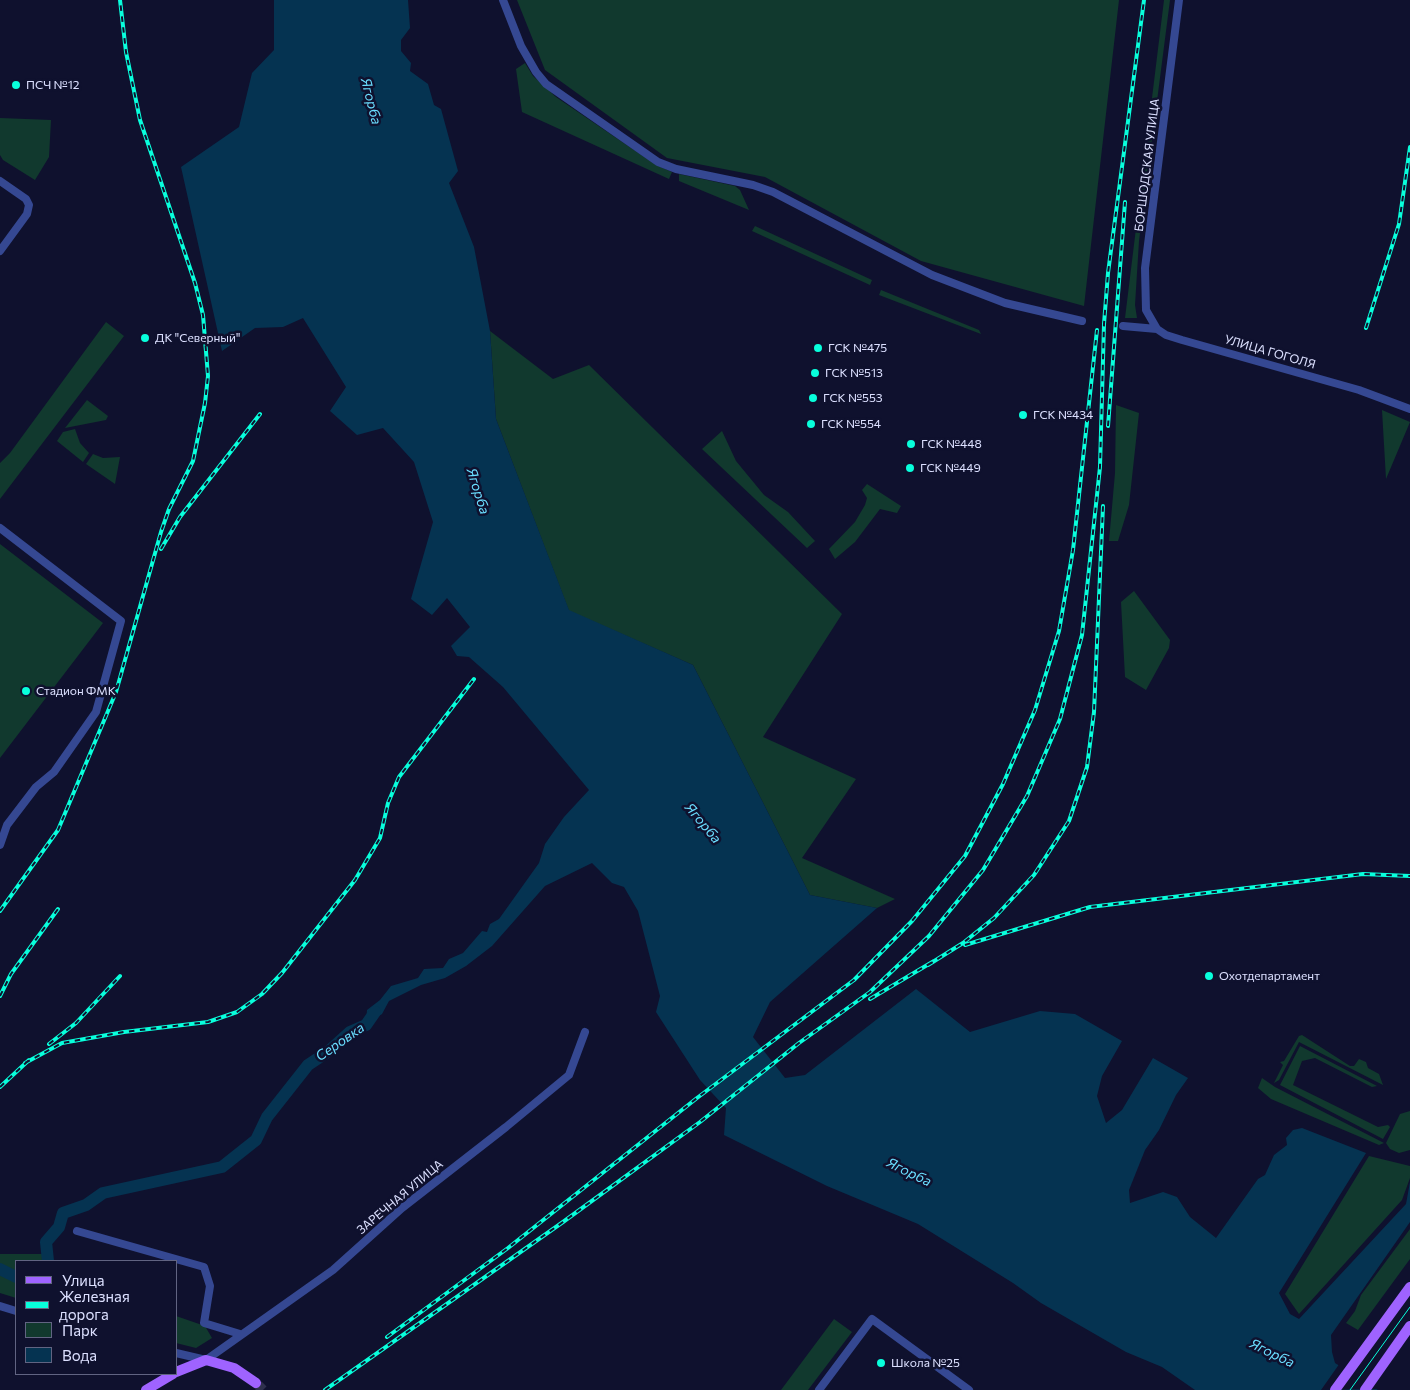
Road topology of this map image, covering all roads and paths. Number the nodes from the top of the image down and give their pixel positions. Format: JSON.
{"nodes":[{"id":1,"x":503,"y":0,"type":"edge"},
{"id":2,"x":1179,"y":0,"type":"edge"},
{"id":3,"x":0,"y":181,"type":"edge"},
{"id":4,"x":0,"y":251,"type":"edge"},
{"id":5,"x":1082,"y":321,"type":"dead end"},
{"id":6,"x":1123,"y":326,"type":"dead end"},
{"id":7,"x":1157,"y":329,"type":"junction"},
{"id":8,"x":1410,"y":409,"type":"edge"},
{"id":9,"x":0,"y":528,"type":"edge"},
{"id":10,"x":0,"y":845,"type":"edge"},
{"id":11,"x":585,"y":1032,"type":"dead end"},
{"id":12,"x":77,"y":1231,"type":"dead end"},
{"id":13,"x":1410,"y":1286,"type":"edge"},
{"id":14,"x":0,"y":1306,"type":"edge"},
{"id":15,"x":15,"y":1311,"type":"edge"},
{"id":16,"x":1410,"y":1326,"type":"edge"},
{"id":17,"x":240,"y":1334,"type":"junction"},
{"id":18,"x":178,"y":1353,"type":"edge"},
{"id":19,"x":206,"y":1360,"type":"junction"},
{"id":20,"x":178,"y":1371,"type":"edge"},
{"id":21,"x":171,"y":1375,"type":"edge"},
{"id":22,"x":256,"y":1383,"type":"dead end"},
{"id":23,"x":146,"y":1390,"type":"edge"},
{"id":24,"x":819,"y":1390,"type":"edge"},
{"id":25,"x":969,"y":1390,"type":"edge"},
{"id":26,"x":1335,"y":1390,"type":"edge"},
{"id":27,"x":1365,"y":1390,"type":"edge"}],
"edges":[{"from":1,"to":5,"type":"street"},
{"from":2,"to":7,"type":"street","name":"БОРШОДСКАЯ УЛИЦА"},
{"from":3,"to":4,"type":"street"},
{"from":6,"to":7,"type":"street","name":"УЛИЦА ГОГОЛЯ"},
{"from":7,"to":8,"type":"street","name":"УЛИЦА ГОГОЛЯ"},
{"from":9,"to":10,"type":"street"},
{"from":11,"to":17,"type":"street","name":"ЗАРЕЧНАЯ УЛИЦА"},
{"from":12,"to":17,"type":"street"},
{"from":13,"to":26,"type":"main road"},
{"from":14,"to":15,"type":"street"},
{"from":16,"to":27,"type":"main road"},
{"from":17,"to":19,"type":"street","name":"ЗАРЕЧНАЯ УЛИЦА"},
{"from":18,"to":19,"type":"street"},
{"from":19,"to":20,"type":"main road"},
{"from":19,"to":22,"type":"main road"},
{"from":21,"to":23,"type":"main road"},
{"from":24,"to":25,"type":"street"}]}
